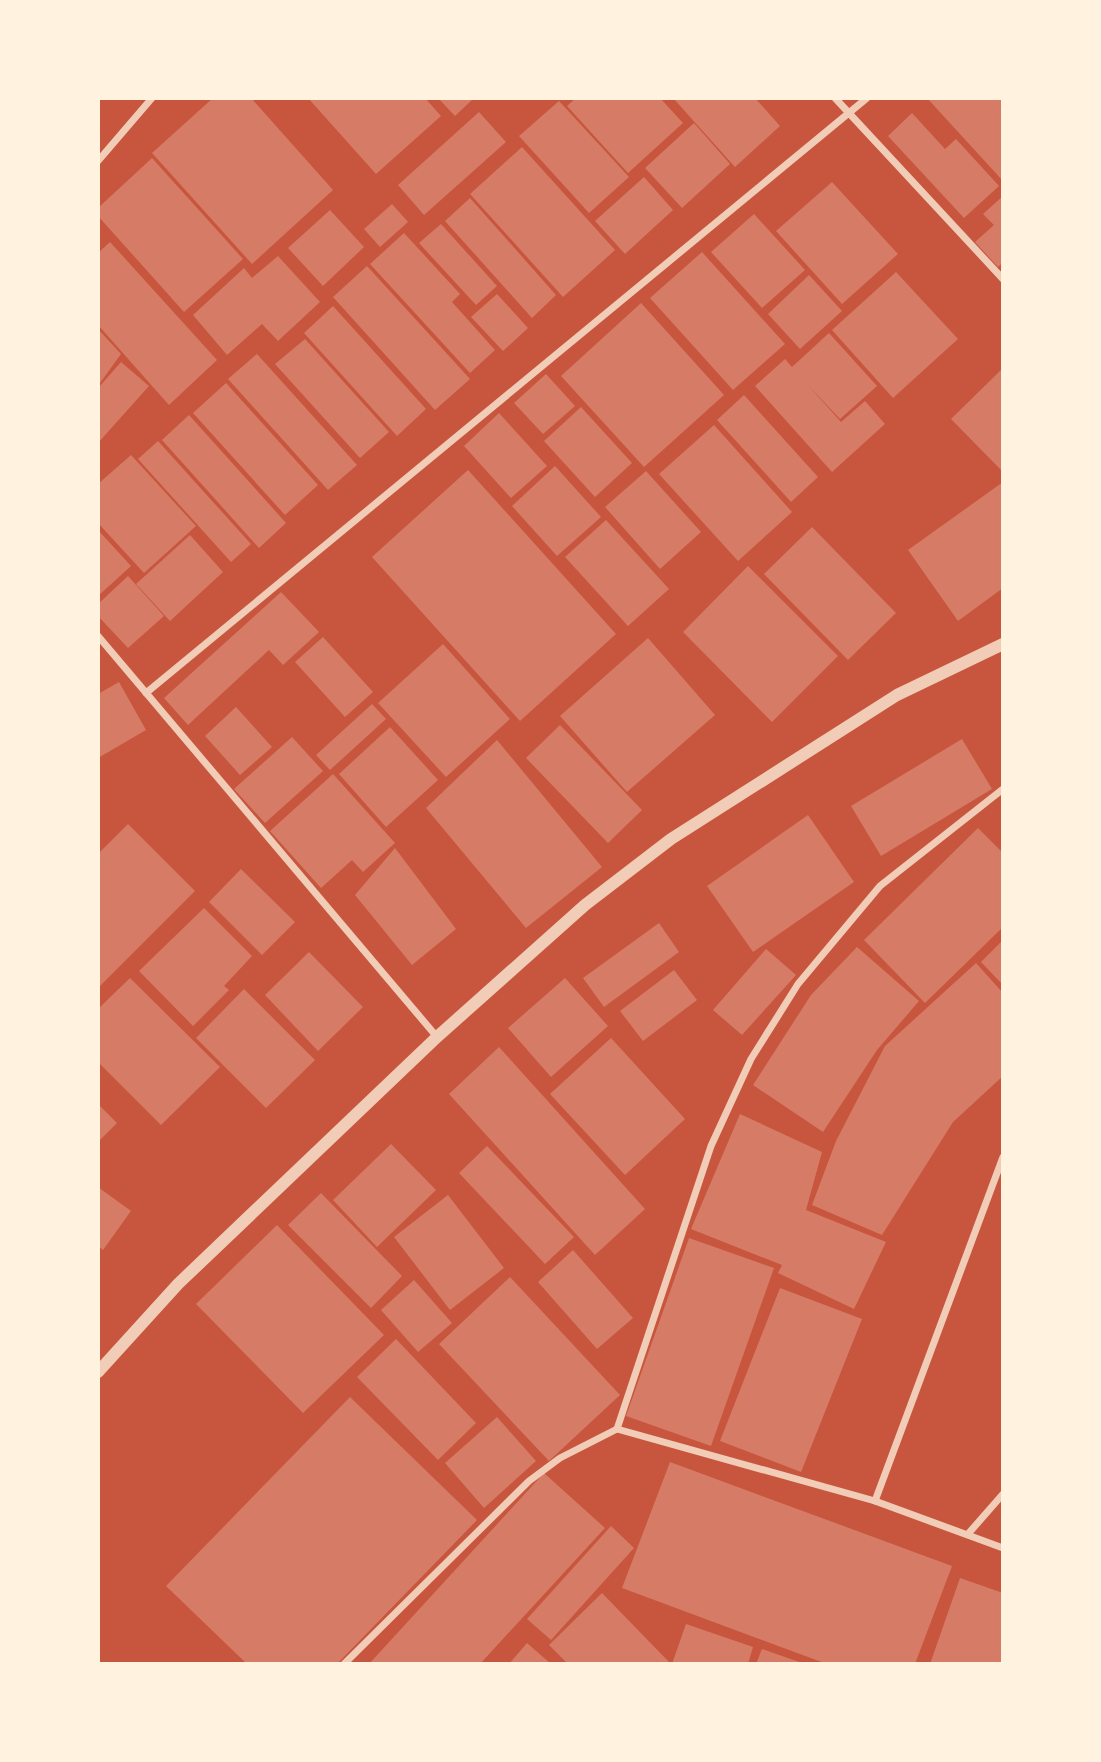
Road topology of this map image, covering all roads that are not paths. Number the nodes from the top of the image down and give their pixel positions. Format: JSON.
{"nodes":[{"id":1,"x":152,"y":98,"type":"edge"},
{"id":2,"x":835,"y":98,"type":"edge"},
{"id":3,"x":867,"y":98,"type":"edge"},
{"id":4,"x":850,"y":113,"type":"junction"},
{"id":5,"x":98,"y":161,"type":"edge"},
{"id":6,"x":1003,"y":279,"type":"edge"},
{"id":7,"x":98,"y":636,"type":"edge"},
{"id":8,"x":1003,"y":644,"type":"edge"},
{"id":9,"x":146,"y":693,"type":"junction"},
{"id":10,"x":1003,"y":789,"type":"edge"},
{"id":11,"x":437,"y":1037,"type":"junction"},
{"id":12,"x":1003,"y":1157,"type":"edge"},
{"id":13,"x":98,"y":1372,"type":"edge"},
{"id":14,"x":617,"y":1429,"type":"junction"},
{"id":15,"x":1003,"y":1494,"type":"edge"},
{"id":16,"x":876,"y":1501,"type":"junction"},
{"id":17,"x":968,"y":1534,"type":"junction"},
{"id":18,"x":1003,"y":1548,"type":"edge"},
{"id":19,"x":344,"y":1664,"type":"edge"}],
"edges":[{"from":1,"to":5,"type":"street"},
{"from":2,"to":4,"type":"street"},
{"from":3,"to":4,"type":"street"},
{"from":4,"to":6,"type":"street"},
{"from":4,"to":9,"type":"street"},
{"from":7,"to":9,"type":"street"},
{"from":8,"to":11,"type":"street"},
{"from":9,"to":11,"type":"street"},
{"from":10,"to":14,"type":"street"},
{"from":11,"to":13,"type":"street"},
{"from":12,"to":16,"type":"street"},
{"from":14,"to":16,"type":"street"},
{"from":14,"to":19,"type":"street"},
{"from":15,"to":17,"type":"street"},
{"from":16,"to":17,"type":"street"},
{"from":17,"to":18,"type":"street"}]}
